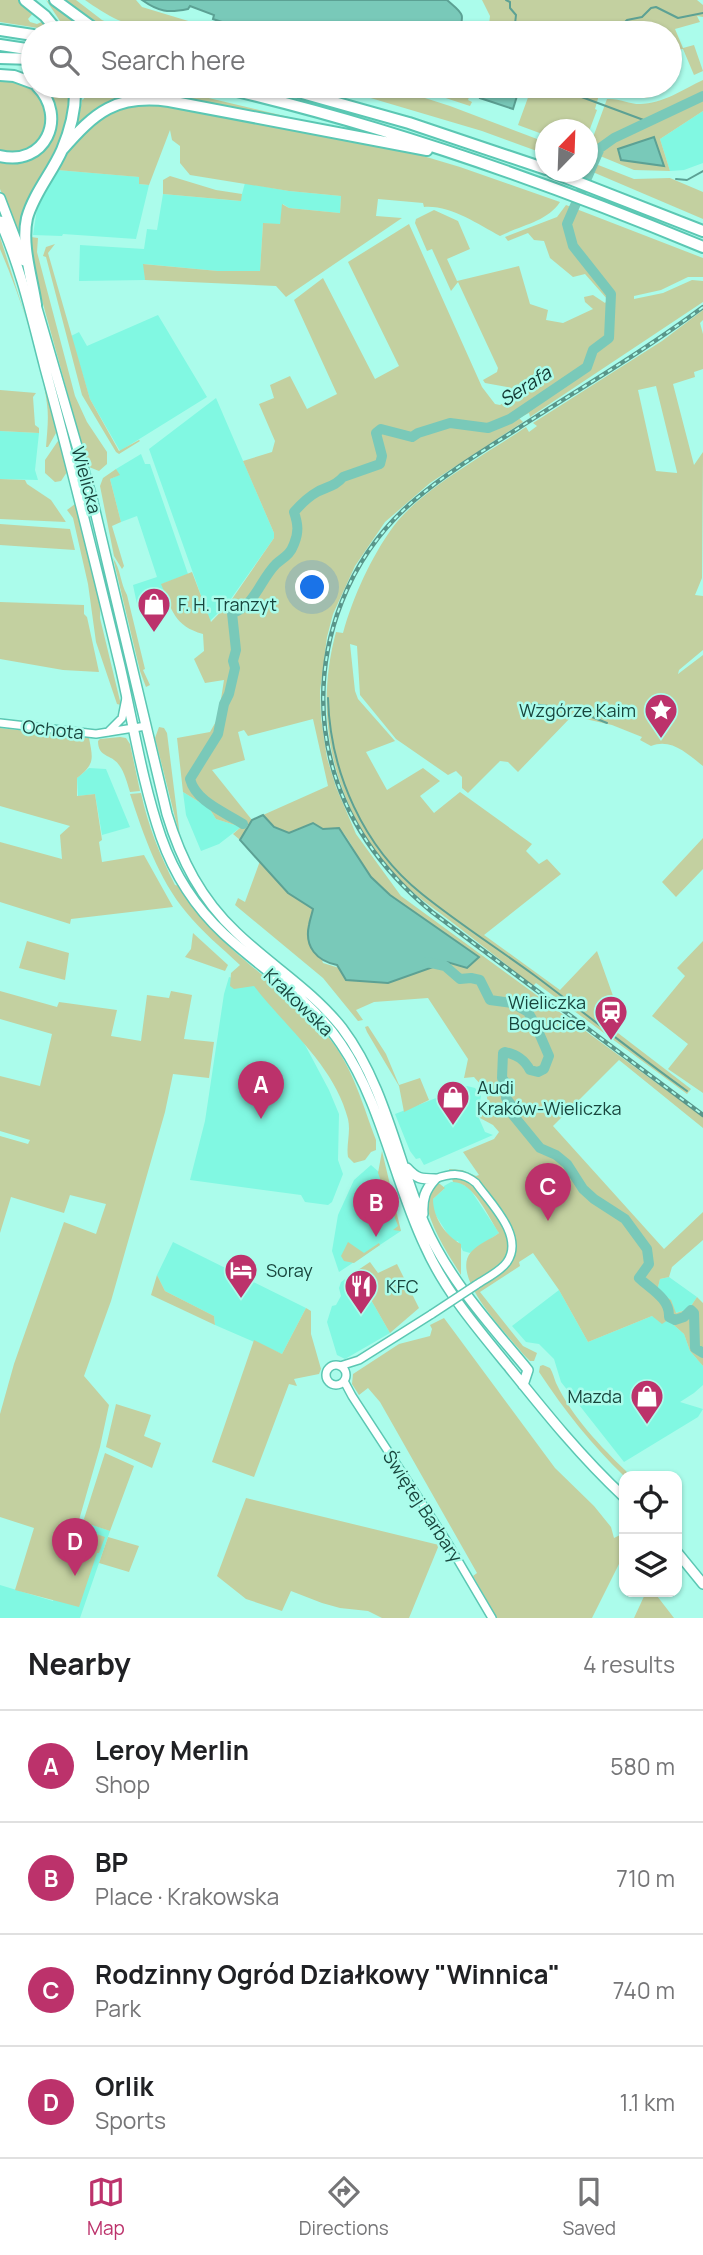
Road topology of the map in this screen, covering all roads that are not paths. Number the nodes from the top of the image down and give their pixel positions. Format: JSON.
{"nodes":[{"id":1,"x":25,"y":0,"type":"edge"},
{"id":2,"x":55,"y":0,"type":"edge"},
{"id":3,"x":49,"y":21,"type":"edge"},
{"id":4,"x":84,"y":21,"type":"edge"},
{"id":5,"x":0,"y":30,"type":"edge"},
{"id":6,"x":21,"y":34,"type":"edge"},
{"id":7,"x":0,"y":45,"type":"edge"},
{"id":8,"x":21,"y":48,"type":"edge"},
{"id":9,"x":0,"y":58,"type":"edge"},
{"id":10,"x":21,"y":59,"type":"edge"},
{"id":11,"x":0,"y":75,"type":"edge"},
{"id":12,"x":21,"y":79,"type":"edge"},
{"id":13,"x":46,"y":98,"type":"edge"},
{"id":14,"x":75,"y":98,"type":"edge"},
{"id":15,"x":262,"y":98,"type":"edge"},
{"id":16,"x":320,"y":98,"type":"edge"},
{"id":17,"x":62,"y":150,"type":"junction"},
{"id":18,"x":0,"y":156,"type":"edge"},
{"id":19,"x":469,"y":157,"type":"junction"},
{"id":20,"x":535,"y":166,"type":"edge"},
{"id":21,"x":581,"y":182,"type":"edge"},
{"id":22,"x":0,"y":198,"type":"edge"},
{"id":23,"x":0,"y":221,"type":"edge"},
{"id":24,"x":703,"y":231,"type":"edge"},
{"id":25,"x":703,"y":247,"type":"edge"},
{"id":26,"x":36,"y":305,"type":"junction"},
{"id":27,"x":126,"y":694,"type":"junction"},
{"id":28,"x":0,"y":723,"type":"edge"},
{"id":29,"x":146,"y":726,"type":"junction"},
{"id":30,"x":134,"y":728,"type":"junction"},
{"id":31,"x":106,"y":733,"type":"junction"},
{"id":32,"x":156,"y":767,"type":"joint"},
{"id":33,"x":402,"y":1162,"type":"junction"},
{"id":34,"x":435,"y":1179,"type":"junction"},
{"id":35,"x":424,"y":1223,"type":"junction"},
{"id":36,"x":359,"y":1360,"type":"junction"},
{"id":37,"x":341,"y":1366,"type":"junction"},
{"id":38,"x":342,"y":1380,"type":"junction"},
{"id":39,"x":523,"y":1385,"type":"junction"},
{"id":40,"x":619,"y":1492,"type":"edge"},
{"id":41,"x":682,"y":1558,"type":"edge"},
{"id":42,"x":701,"y":1583,"type":"edge"},
{"id":43,"x":492,"y":1618,"type":"edge"}],
"edges":[{"from":1,"to":3,"type":"highway"},
{"from":2,"to":4,"type":"highway"},
{"from":5,"to":6,"type":"highway"},
{"from":7,"to":8,"type":"highway"},
{"from":9,"to":10,"type":"highway"},
{"from":11,"to":12,"type":"highway"},
{"from":13,"to":18,"type":"highway"},
{"from":14,"to":17,"type":"highway"},
{"from":15,"to":19,"type":"highway"},
{"from":16,"to":20,"type":"highway"},
{"from":17,"to":19,"type":"highway"},
{"from":17,"to":26,"type":"highway"},
{"from":19,"to":25,"type":"highway"},
{"from":21,"to":24,"type":"highway"},
{"from":22,"to":26,"type":"main road","name":"Wielicka"},
{"from":23,"to":27,"type":"main road","name":"Wielicka"},
{"from":26,"to":29,"type":"main road","name":"Wielicka"},
{"from":27,"to":30,"type":"main road","name":"Krakowska"},
{"from":27,"to":31,"type":"street","name":"Ochota"},
{"from":28,"to":31,"type":"street","name":"Ochota"},
{"from":29,"to":30,"type":"street","name":"Ochota"},
{"from":29,"to":32,"type":"main road","name":"Wielicka"},
{"from":30,"to":31,"type":"street","name":"Ochota"},
{"from":30,"to":39,"type":"main road","name":"Krakowska"},
{"from":32,"to":33,"type":"main road","name":"Krakowska"},
{"from":33,"to":34,"type":"main road"},
{"from":33,"to":35,"type":"main road","name":"Krakowska"},
{"from":34,"to":35,"type":"main road"},
{"from":34,"to":36,"type":"street","bridge":true},
{"from":35,"to":39,"type":"main road","name":"Krakowska"},
{"from":36,"to":37,"type":"street"},
{"from":36,"to":38,"type":"street"},
{"from":37,"to":38,"type":"street","name":"Świętej Barbary"},
{"from":37,"to":38,"type":"street"},
{"from":38,"to":43,"type":"street","name":"Świętej Barbary"},
{"from":39,"to":40,"type":"main road","name":"Krakowska"},
{"from":41,"to":42,"type":"main road"}]}
